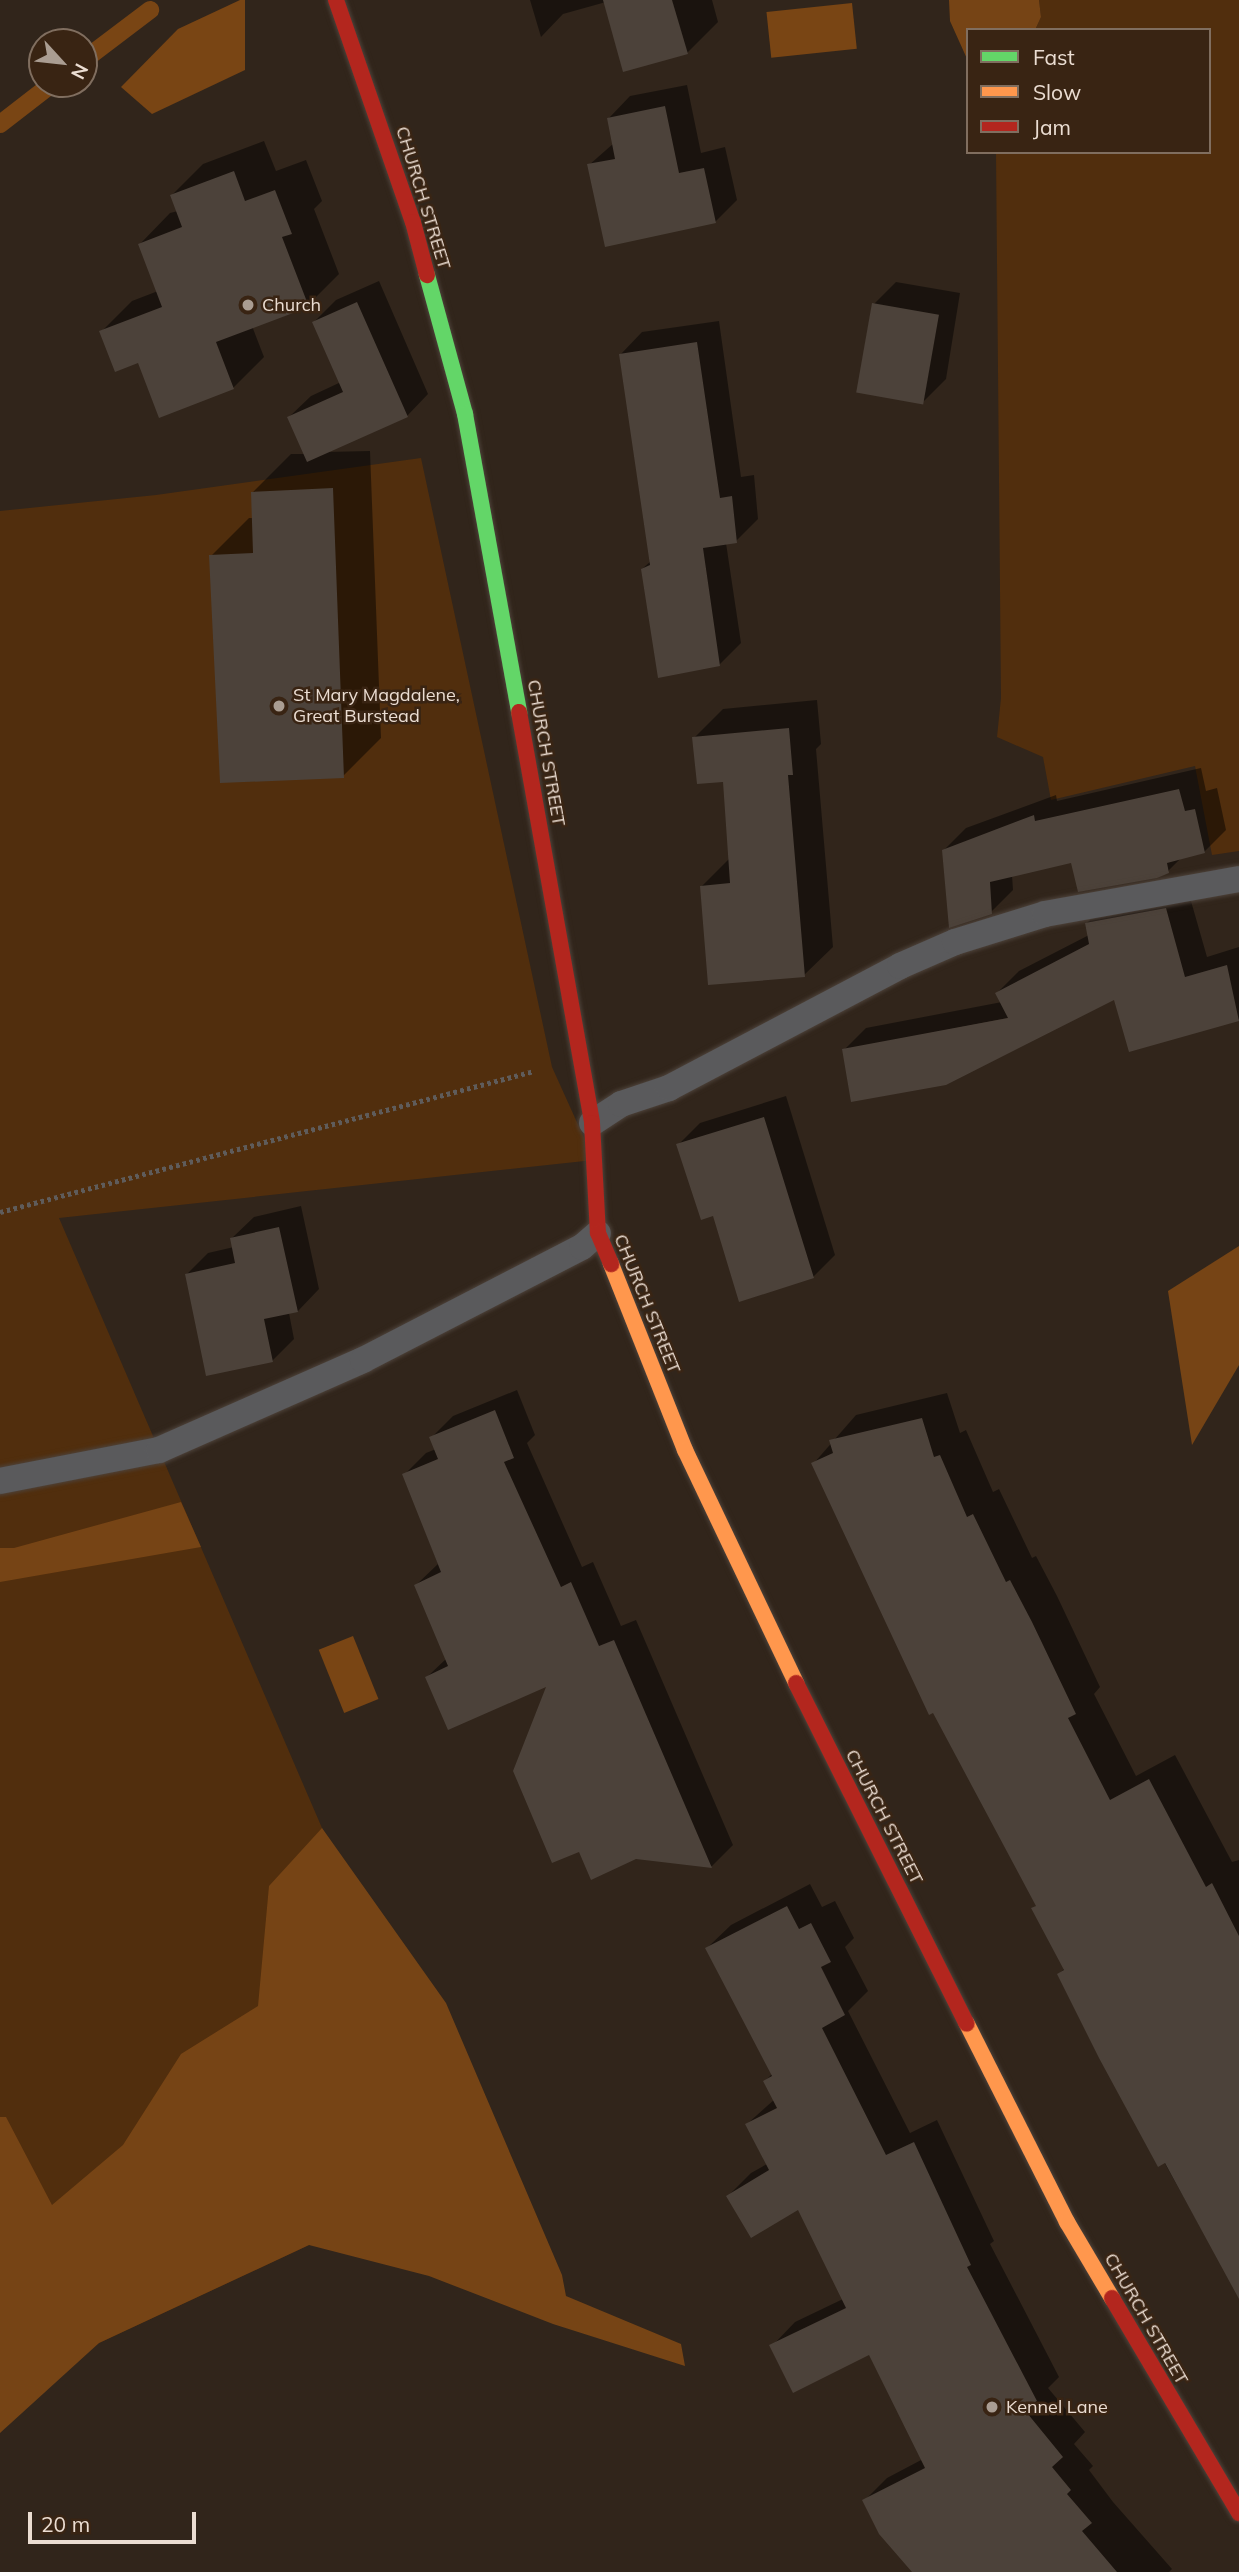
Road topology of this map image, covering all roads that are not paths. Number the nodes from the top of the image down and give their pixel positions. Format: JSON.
{"nodes":[{"id":1,"x":336,"y":0,"type":"edge"},
{"id":2,"x":1239,"y":879,"type":"edge"},
{"id":3,"x":592,"y":1123,"type":"junction"},
{"id":4,"x":598,"y":1233,"type":"junction"},
{"id":5,"x":0,"y":1481,"type":"edge"},
{"id":6,"x":1239,"y":2513,"type":"edge"}],
"edges":[{"from":1,"to":3,"type":"street","name":"CHURCH STREET"},
{"from":2,"to":3,"type":"lane"},
{"from":3,"to":4,"type":"street","name":"CHURCH STREET"},
{"from":4,"to":5,"type":"lane"},
{"from":4,"to":6,"type":"street","name":"CHURCH STREET"}]}
